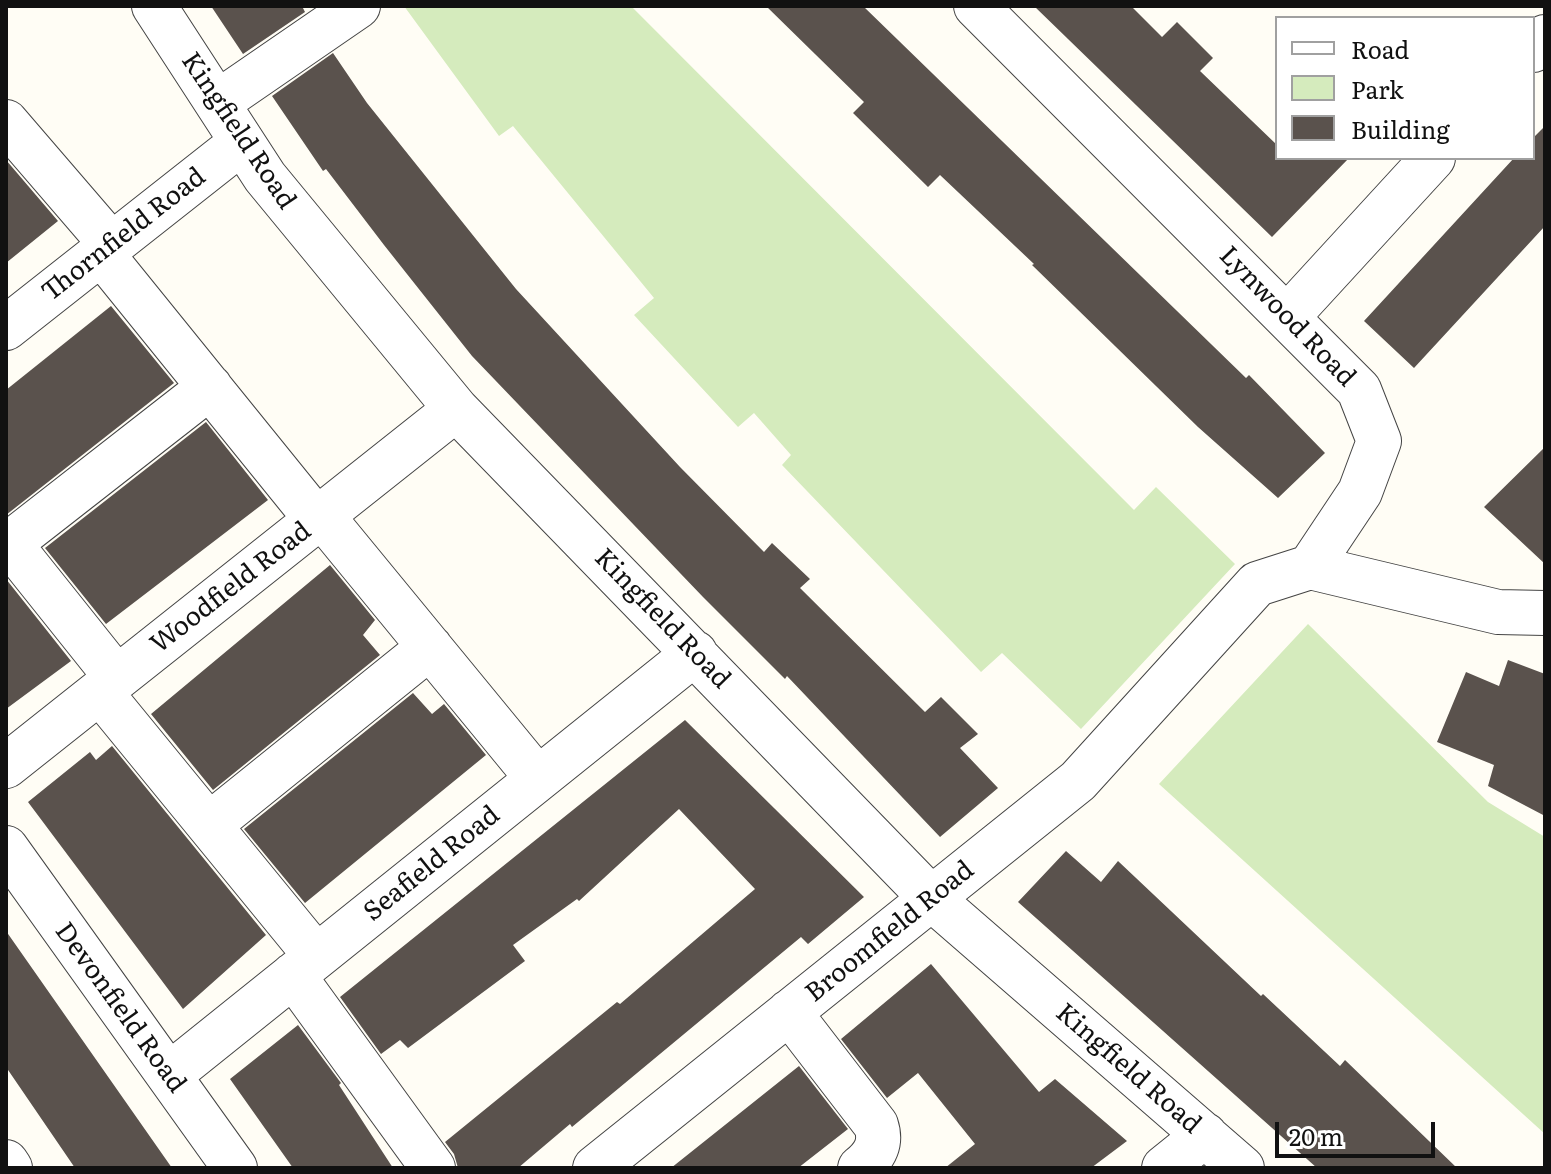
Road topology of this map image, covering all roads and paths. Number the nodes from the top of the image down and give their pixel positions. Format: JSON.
{"nodes":[{"id":1,"x":154,"y":6,"type":"edge"},
{"id":2,"x":358,"y":6,"type":"edge"},
{"id":3,"x":976,"y":6,"type":"edge"},
{"id":4,"x":217,"y":103,"type":"junction"},
{"id":5,"x":6,"y":122,"type":"edge"},
{"id":6,"x":242,"y":142,"type":"junction"},
{"id":7,"x":1431,"y":160,"type":"edge"},
{"id":8,"x":106,"y":249,"type":"junction"},
{"id":9,"x":1288,"y":316,"type":"junction"},
{"id":10,"x":6,"y":328,"type":"edge"},
{"id":11,"x":210,"y":387,"type":"junction"},
{"id":12,"x":456,"y":409,"type":"junction"},
{"id":13,"x":319,"y":518,"type":"junction"},
{"id":14,"x":8,"y":542,"type":"edge"},
{"id":15,"x":1310,"y":567,"type":"junction"},
{"id":16,"x":1545,"y":613,"type":"edge"},
{"id":17,"x":430,"y":647,"type":"junction"},
{"id":18,"x":695,"y":653,"type":"junction"},
{"id":19,"x":109,"y":685,"type":"junction"},
{"id":20,"x":6,"y":766,"type":"edge"},
{"id":21,"x":538,"y":779,"type":"junction"},
{"id":22,"x":209,"y":825,"type":"junction"},
{"id":23,"x":6,"y":848,"type":"edge"},
{"id":24,"x":931,"y":898,"type":"junction"},
{"id":25,"x":305,"y":966,"type":"junction"},
{"id":26,"x":789,"y":1012,"type":"junction"},
{"id":27,"x":169,"y":1075,"type":"junction"},
{"id":28,"x":1205,"y":1135,"type":"junction"},
{"id":29,"x":6,"y":1162,"type":"edge"},
{"id":30,"x":10,"y":1168,"type":"edge"},
{"id":31,"x":235,"y":1168,"type":"edge"},
{"id":32,"x":433,"y":1168,"type":"edge"},
{"id":33,"x":595,"y":1168,"type":"edge"},
{"id":34,"x":860,"y":1168,"type":"edge"},
{"id":35,"x":1164,"y":1168,"type":"edge"},
{"id":36,"x":1242,"y":1168,"type":"edge"}],
"edges":[{"from":1,"to":4,"type":"street","name":"Kingfield Road"},
{"from":2,"to":4,"type":"street"},
{"from":3,"to":9,"type":"street","name":"Lynwood Road"},
{"from":4,"to":6,"type":"street","name":"Kingfield Road"},
{"from":5,"to":8,"type":"street"},
{"from":6,"to":8,"type":"street","name":"Thornfield Road"},
{"from":6,"to":12,"type":"street","name":"Kingfield Road"},
{"from":7,"to":9,"type":"street"},
{"from":8,"to":10,"type":"street","name":"Thornfield Road"},
{"from":8,"to":11,"type":"street"},
{"from":9,"to":15,"type":"street","name":"Lynwood Road"},
{"from":11,"to":13,"type":"street"},
{"from":11,"to":14,"type":"street"},
{"from":12,"to":13,"type":"street","name":"Woodfield Road"},
{"from":12,"to":18,"type":"street","name":"Kingfield Road"},
{"from":13,"to":17,"type":"street"},
{"from":13,"to":19,"type":"street","name":"Woodfield Road"},
{"from":14,"to":19,"type":"street"},
{"from":15,"to":16,"type":"street"},
{"from":15,"to":24,"type":"street","name":"Broomfield Road"},
{"from":17,"to":21,"type":"street"},
{"from":17,"to":22,"type":"street"},
{"from":18,"to":21,"type":"street","name":"Seafield Road"},
{"from":18,"to":24,"type":"street","name":"Kingfield Road"},
{"from":19,"to":20,"type":"street","name":"Woodfield Road"},
{"from":19,"to":22,"type":"street"},
{"from":21,"to":25,"type":"street","name":"Seafield Road"},
{"from":22,"to":25,"type":"street"},
{"from":23,"to":27,"type":"street","name":"Devonfield Road"},
{"from":24,"to":26,"type":"street","name":"Broomfield Road"},
{"from":24,"to":28,"type":"street","name":"Kingfield Road"},
{"from":25,"to":27,"type":"street","name":"Seafield Road"},
{"from":25,"to":32,"type":"street"},
{"from":26,"to":33,"type":"street","name":"Broomfield Road"},
{"from":26,"to":34,"type":"street"},
{"from":27,"to":31,"type":"street","name":"Devonfield Road"},
{"from":28,"to":35,"type":"street"},
{"from":28,"to":36,"type":"street","name":"Kingfield Road"},
{"from":29,"to":30,"type":"street"}]}
